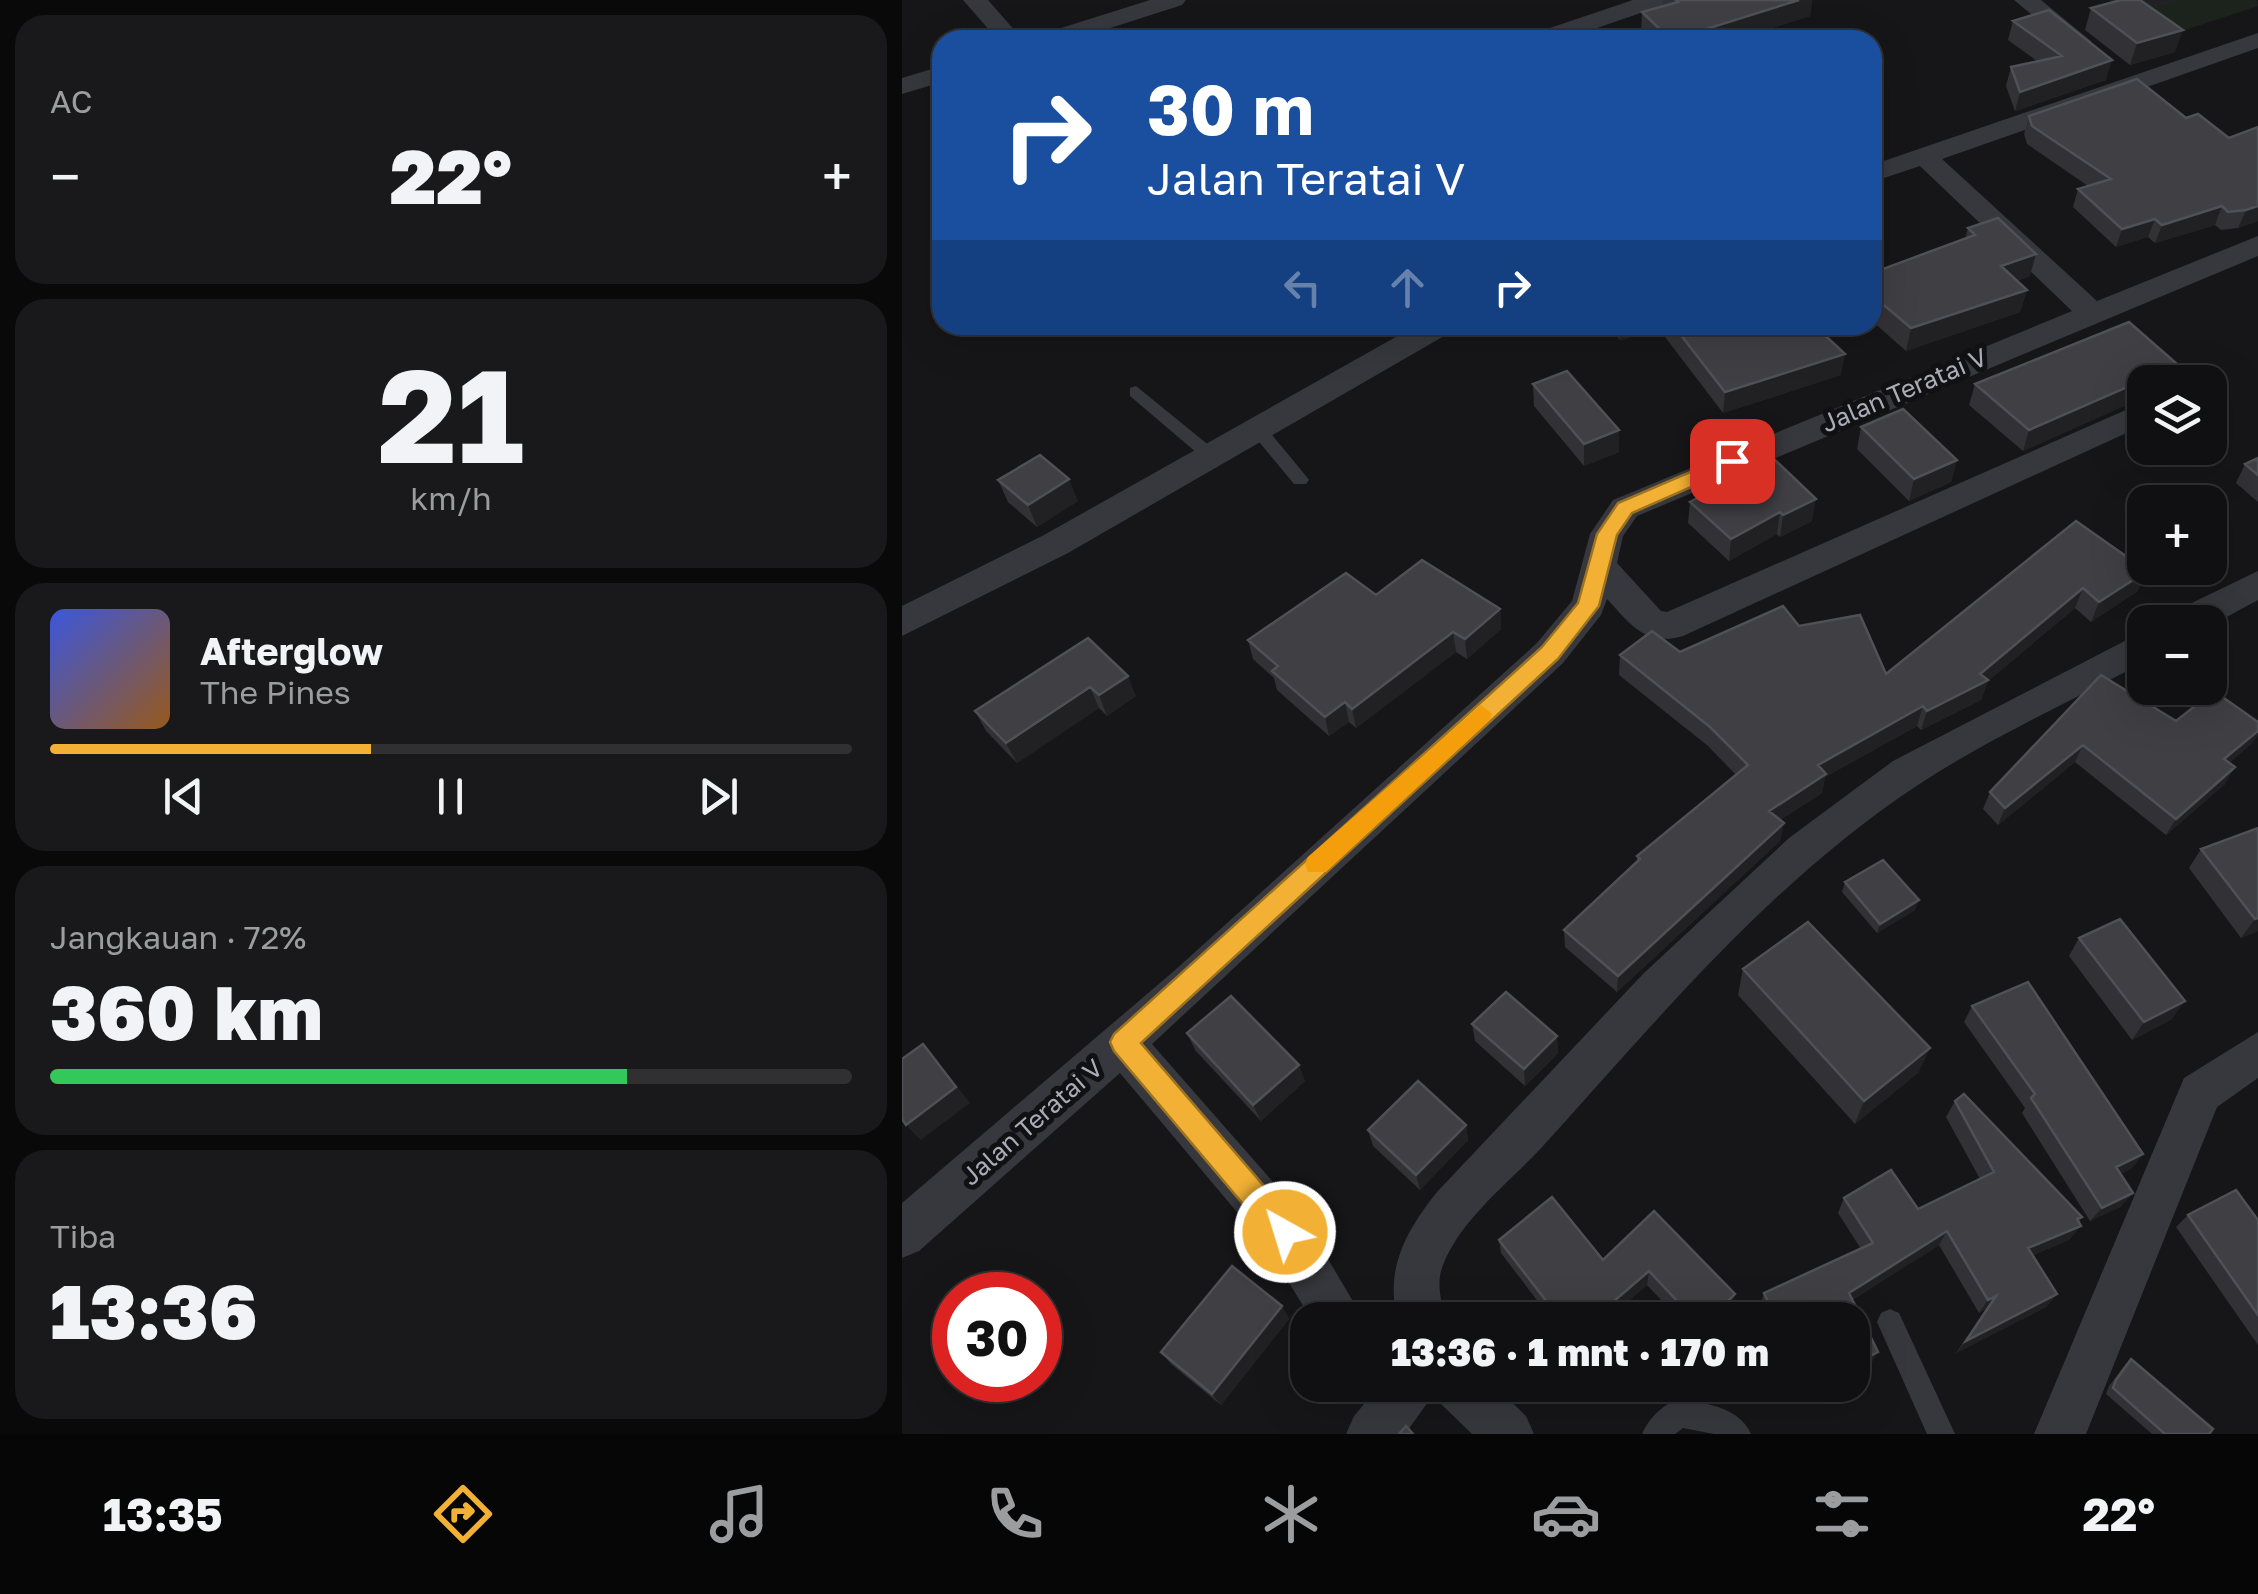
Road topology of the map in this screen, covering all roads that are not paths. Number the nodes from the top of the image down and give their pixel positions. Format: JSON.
{"nodes":[{"id":1,"x":976,"y":0,"type":"edge"},
{"id":2,"x":1174,"y":0,"type":"edge"},
{"id":3,"x":1656,"y":0,"type":"edge"},
{"id":4,"x":2026,"y":0,"type":"edge"},
{"id":5,"x":1002,"y":30,"type":"edge"},
{"id":6,"x":1080,"y":30,"type":"edge"},
{"id":7,"x":1568,"y":30,"type":"edge"},
{"id":8,"x":2258,"y":40,"type":"edge"},
{"id":9,"x":932,"y":77,"type":"edge"},
{"id":10,"x":2132,"y":84,"type":"junction"},
{"id":11,"x":902,"y":86,"type":"edge"},
{"id":12,"x":1924,"y":156,"type":"junction"},
{"id":13,"x":1882,"y":171,"type":"edge"},
{"id":14,"x":2258,"y":245,"type":"edge"},
{"id":15,"x":2091,"y":312,"type":"junction"},
{"id":16,"x":1422,"y":335,"type":"edge"},
{"id":17,"x":1136,"y":392,"type":"dead end"},
{"id":18,"x":2127,"y":421,"type":"edge"},
{"id":19,"x":1257,"y":428,"type":"junction"},
{"id":20,"x":1210,"y":454,"type":"junction"},
{"id":21,"x":1300,"y":480,"type":"dead end"},
{"id":22,"x":1602,"y":569,"type":"junction"},
{"id":23,"x":2258,"y":584,"type":"edge"},
{"id":24,"x":2218,"y":605,"type":"edge"},
{"id":25,"x":902,"y":622,"type":"edge"},
{"id":26,"x":2127,"y":654,"type":"edge"},
{"id":27,"x":1124,"y":1042,"type":"junction"},
{"id":28,"x":2258,"y":1052,"type":"edge"},
{"id":29,"x":902,"y":1234,"type":"edge"},
{"id":30,"x":1330,"y":1302,"type":"edge"},
{"id":31,"x":1419,"y":1302,"type":"edge"},
{"id":32,"x":1890,"y":1322,"type":"dead end"},
{"id":33,"x":1475,"y":1402,"type":"edge"},
{"id":34,"x":1508,"y":1434,"type":"edge"},
{"id":35,"x":1656,"y":1434,"type":"edge"},
{"id":36,"x":1737,"y":1434,"type":"edge"},
{"id":37,"x":1942,"y":1434,"type":"edge"},
{"id":38,"x":2060,"y":1434,"type":"edge"}],
"edges":[{"from":1,"to":5,"type":"street"},
{"from":2,"to":6,"type":"street"},
{"from":3,"to":7,"type":"street"},
{"from":4,"to":10,"type":"street"},
{"from":8,"to":10,"type":"street"},
{"from":9,"to":11,"type":"street"},
{"from":10,"to":12,"type":"street"},
{"from":12,"to":13,"type":"street"},
{"from":12,"to":15,"type":"street"},
{"from":14,"to":15,"type":"street","name":"Jalan Teratai V"},
{"from":15,"to":22,"type":"street","name":"Jalan Teratai V"},
{"from":16,"to":19,"type":"street"},
{"from":17,"to":20,"type":"lane"},
{"from":18,"to":22,"type":"street"},
{"from":19,"to":20,"type":"street"},
{"from":19,"to":21,"type":"lane"},
{"from":20,"to":25,"type":"street"},
{"from":22,"to":27,"type":"street","name":"Jalan Teratai V"},
{"from":23,"to":24,"type":"street"},
{"from":26,"to":31,"type":"street"},
{"from":27,"to":29,"type":"street","name":"Jalan Teratai V"},
{"from":27,"to":30,"type":"street"},
{"from":28,"to":38,"type":"street"},
{"from":32,"to":37,"type":"lane"},
{"from":33,"to":34,"type":"street"},
{"from":35,"to":36,"type":"lane"}]}
